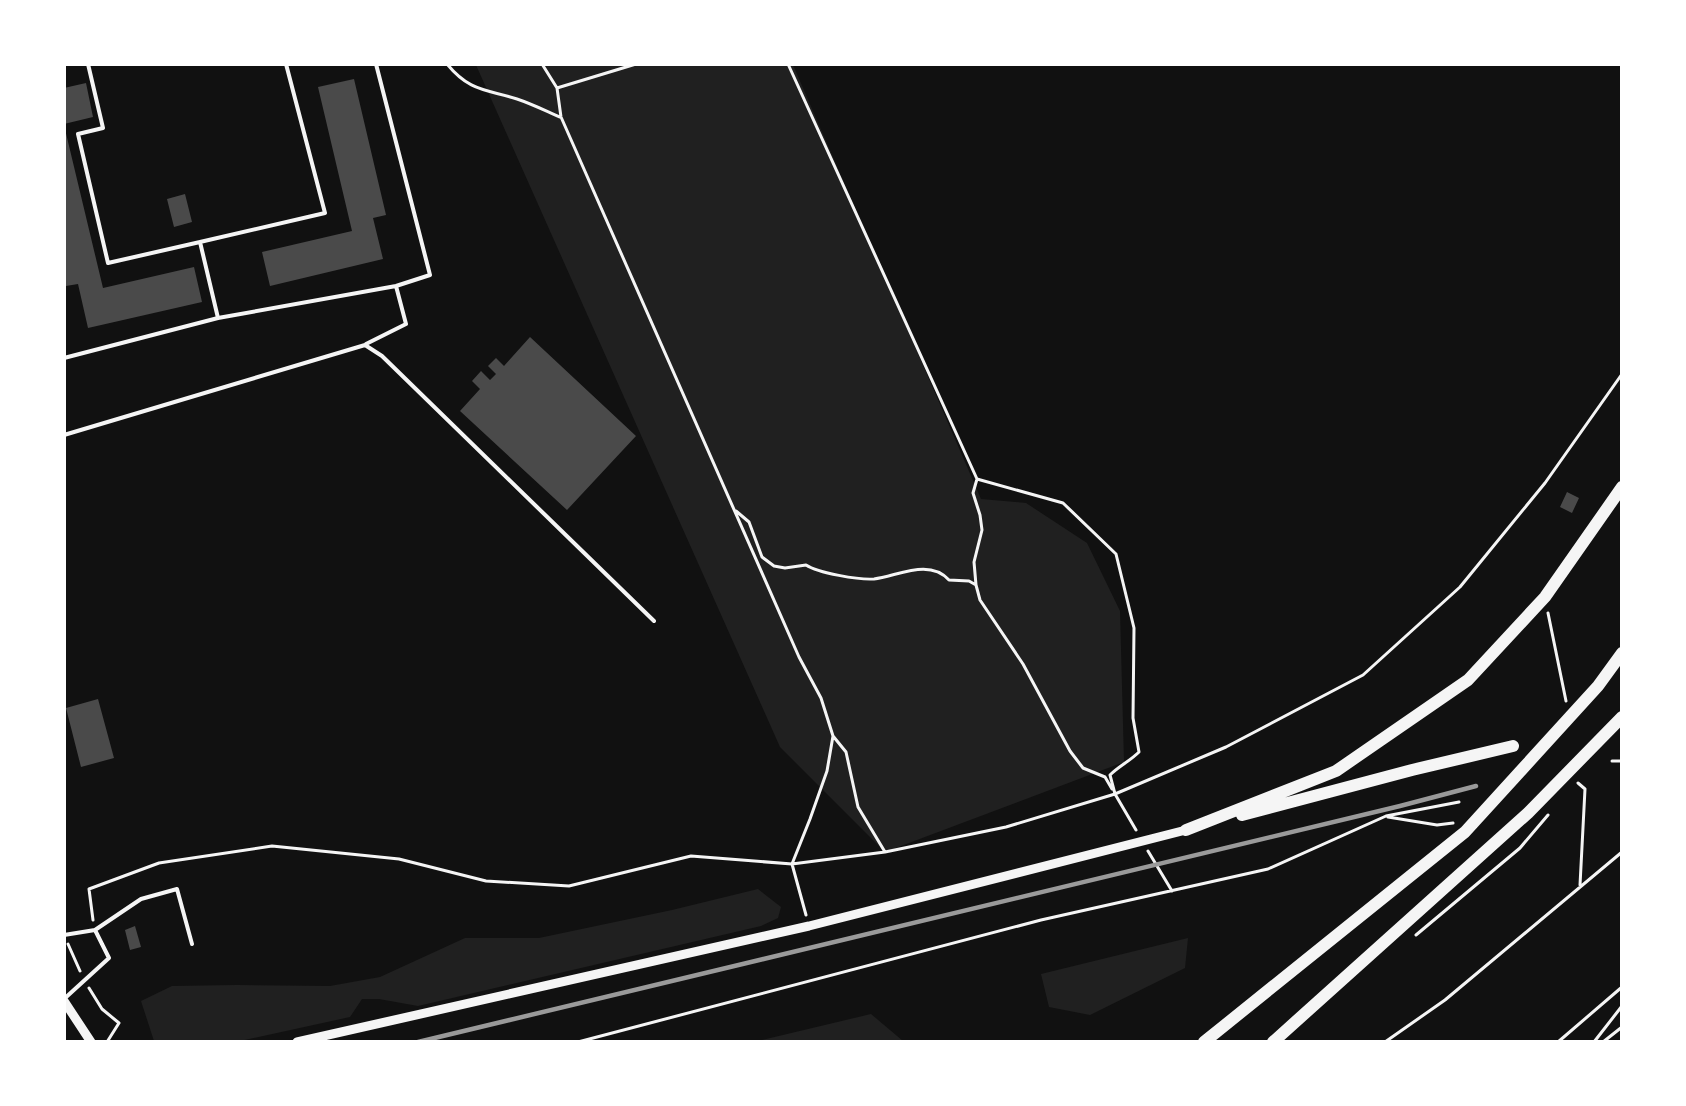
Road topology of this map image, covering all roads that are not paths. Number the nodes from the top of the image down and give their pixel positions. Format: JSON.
{"nodes":[{"id":1,"x":88,"y":64,"type":"edge"},
{"id":2,"x":286,"y":64,"type":"edge"},
{"id":3,"x":376,"y":64,"type":"edge"},
{"id":4,"x":200,"y":242,"type":"junction"},
{"id":5,"x":396,"y":286,"type":"junction"},
{"id":6,"x":218,"y":318,"type":"junction"},
{"id":7,"x":365,"y":345,"type":"junction"},
{"id":8,"x":64,"y":358,"type":"edge"},
{"id":9,"x":64,"y":435,"type":"edge"},
{"id":10,"x":1622,"y":488,"type":"edge"},
{"id":11,"x":654,"y":621,"type":"dead end"},
{"id":12,"x":1622,"y":653,"type":"edge"},
{"id":13,"x":1622,"y":717,"type":"edge"},
{"id":14,"x":1513,"y":746,"type":"dead end"},
{"id":15,"x":1186,"y":830,"type":"junction"},
{"id":16,"x":94,"y":930,"type":"junction"},
{"id":17,"x":64,"y":936,"type":"edge"},
{"id":18,"x":192,"y":944,"type":"dead end"},
{"id":19,"x":64,"y":1000,"type":"edge"},
{"id":20,"x":91,"y":1041,"type":"edge"},
{"id":21,"x":297,"y":1041,"type":"edge"},
{"id":22,"x":1204,"y":1041,"type":"edge"},
{"id":23,"x":1273,"y":1041,"type":"edge"}],
"edges":[{"from":1,"to":4,"type":"lane"},
{"from":2,"to":4,"type":"lane"},
{"from":3,"to":5,"type":"lane"},
{"from":4,"to":6,"type":"lane"},
{"from":5,"to":6,"type":"lane"},
{"from":5,"to":7,"type":"lane"},
{"from":6,"to":8,"type":"lane"},
{"from":7,"to":9,"type":"lane"},
{"from":7,"to":11,"type":"lane"},
{"from":10,"to":15,"type":"highway"},
{"from":12,"to":22,"type":"highway"},
{"from":13,"to":23,"type":"highway"},
{"from":14,"to":15,"type":"highway"},
{"from":15,"to":21,"type":"street"},
{"from":16,"to":17,"type":"lane"},
{"from":16,"to":18,"type":"lane"},
{"from":16,"to":19,"type":"lane"},
{"from":19,"to":20,"type":"street"}]}
